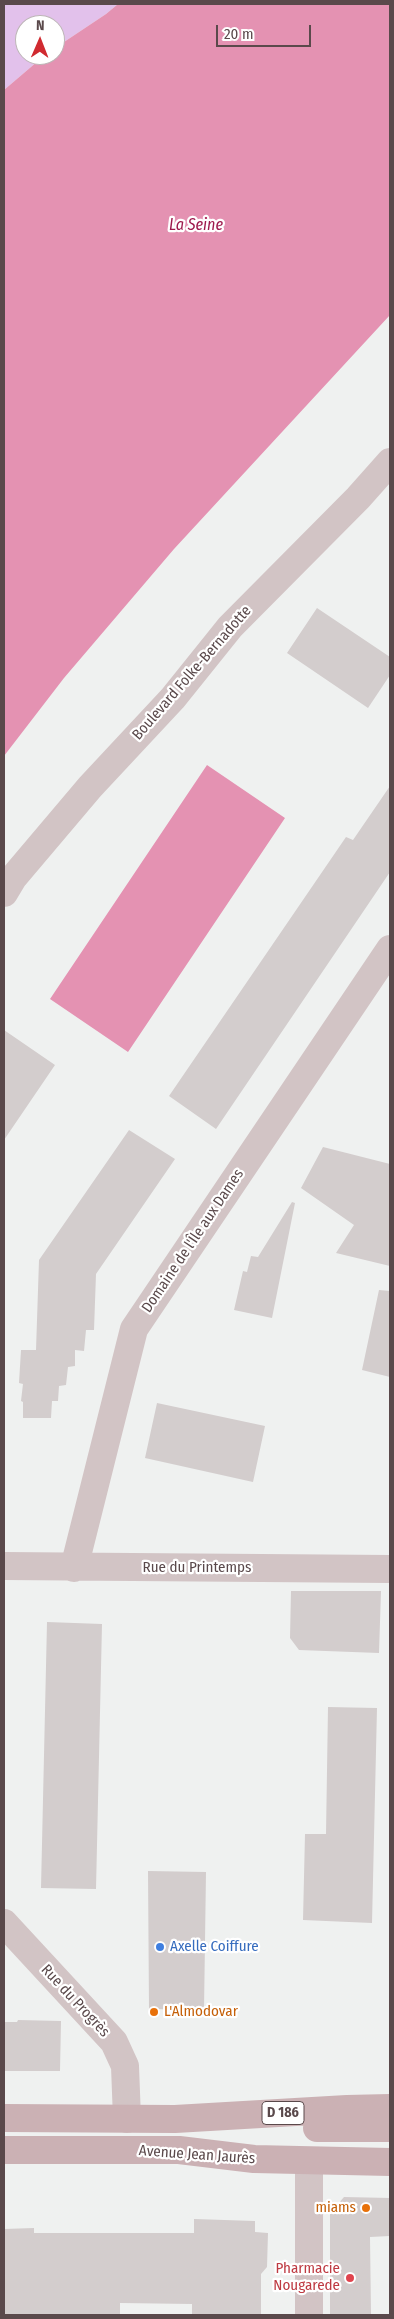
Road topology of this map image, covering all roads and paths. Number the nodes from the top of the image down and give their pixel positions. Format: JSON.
{"nodes":[{"id":1,"x":390,"y":462,"type":"edge"},
{"id":2,"x":4,"y":893,"type":"edge"},
{"id":3,"x":390,"y":949,"type":"edge"},
{"id":4,"x":4,"y":1566,"type":"edge"},
{"id":5,"x":74,"y":1568,"type":"junction"},
{"id":6,"x":390,"y":1569,"type":"edge"},
{"id":7,"x":4,"y":1923,"type":"edge"},
{"id":8,"x":390,"y":2108,"type":"edge"},
{"id":9,"x":4,"y":2118,"type":"edge"},
{"id":10,"x":127,"y":2119,"type":"junction"},
{"id":11,"x":175,"y":2119,"type":"junction"},
{"id":12,"x":390,"y":2128,"type":"edge"},
{"id":13,"x":390,"y":2144,"type":"edge"},
{"id":14,"x":4,"y":2150,"type":"edge"},
{"id":15,"x":179,"y":2150,"type":"junction"},
{"id":16,"x":309,"y":2161,"type":"junction"},
{"id":17,"x":390,"y":2162,"type":"edge"},
{"id":18,"x":308,"y":2315,"type":"edge"}],
"edges":[{"from":1,"to":2,"type":"street","name":"Boulevard Folke-Bernadotte"},
{"from":3,"to":5,"type":"street","name":"Domaine de l'Île aux Dames"},
{"from":4,"to":5,"type":"street","name":"Rue du Printemps"},
{"from":5,"to":6,"type":"street","name":"Rue du Printemps"},
{"from":7,"to":10,"type":"street","name":"Rue du Progrès"},
{"from":8,"to":11,"type":"main road","number":"D 186"},
{"from":9,"to":10,"type":"main road","number":"D 186"},
{"from":10,"to":11,"type":"main road","number":"D 186"},
{"from":11,"to":12,"type":"main road","number":"D 186"},
{"from":13,"to":15,"type":"main road","number":"D 186"},
{"from":14,"to":15,"type":"main road","name":"Avenue Jean Jaurès","number":"D 186"},
{"from":15,"to":16,"type":"main road","name":"Avenue Jean Jaurès","number":"D 186"},
{"from":16,"to":17,"type":"main road","name":"Avenue Jean Jaurès","number":"D 186"},
{"from":16,"to":18,"type":"street"}]}
